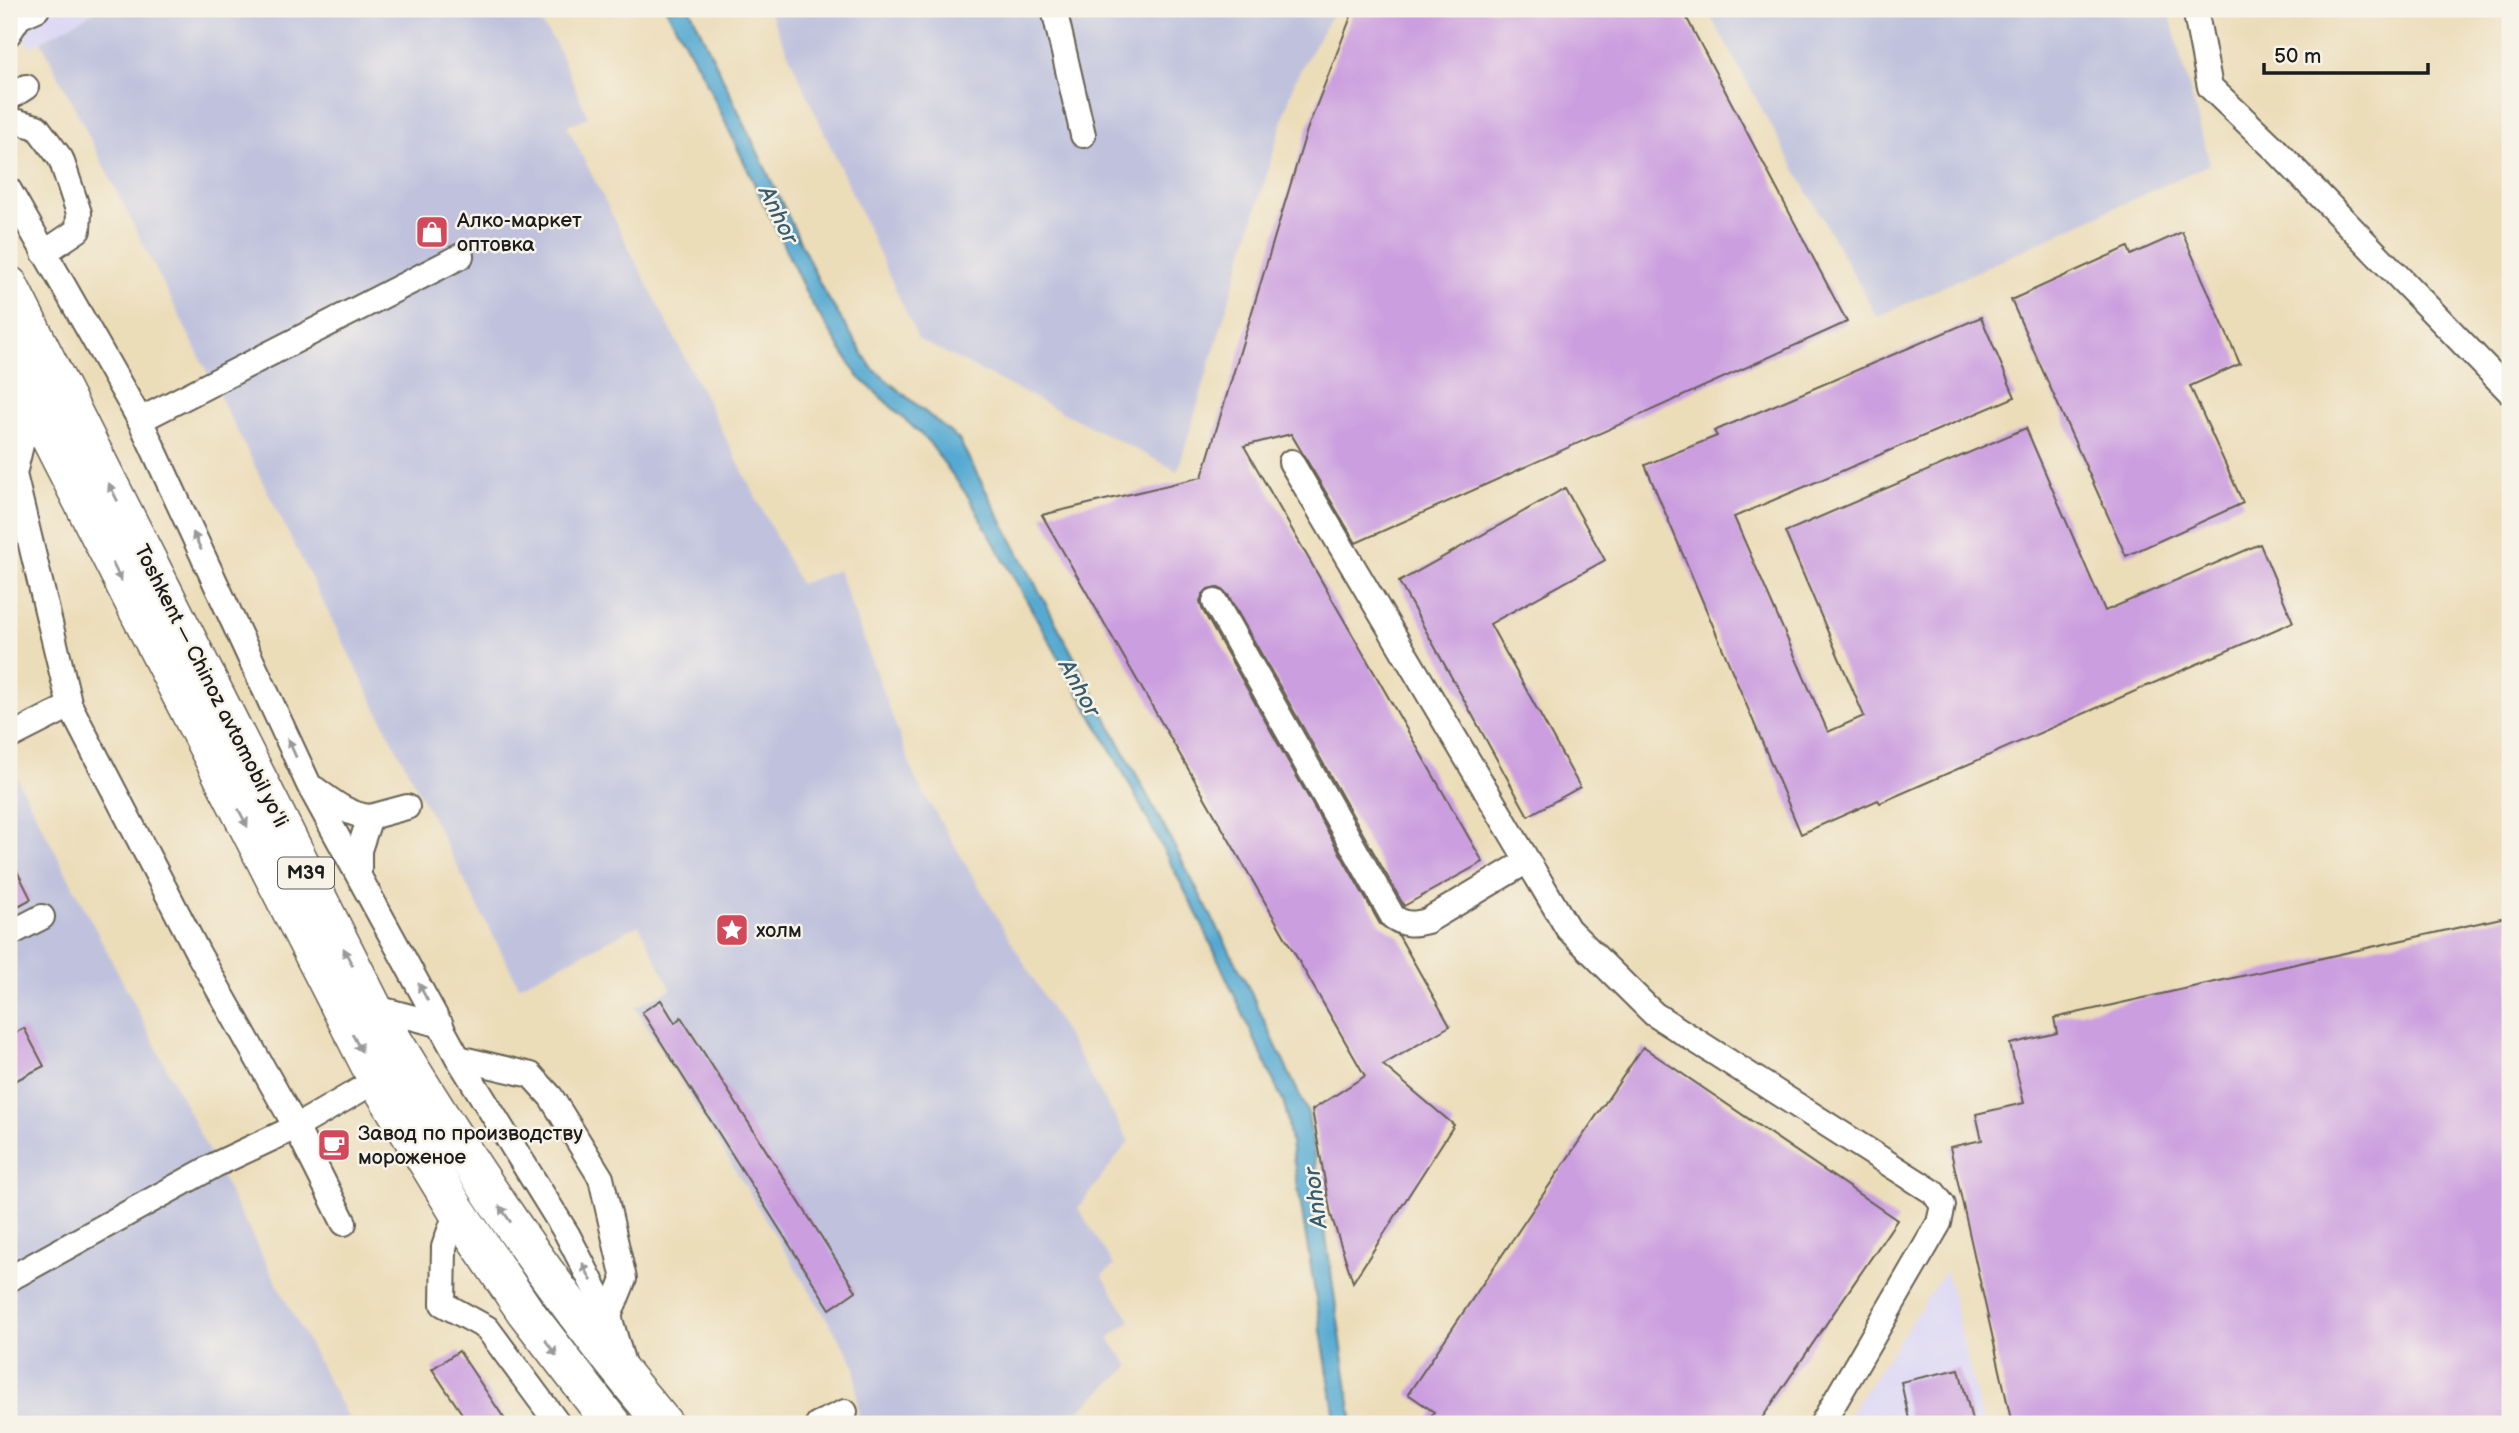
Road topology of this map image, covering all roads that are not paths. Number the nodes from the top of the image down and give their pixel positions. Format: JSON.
{"nodes":[{"id":1,"x":37,"y":9,"type":"edge"},
{"id":2,"x":1055,"y":9,"type":"edge"},
{"id":3,"x":2195,"y":9,"type":"edge"},
{"id":4,"x":9,"y":33,"type":"edge"},
{"id":5,"x":9,"y":124,"type":"edge"},
{"id":6,"x":1083,"y":135,"type":"dead end"},
{"id":7,"x":9,"y":190,"type":"edge"},
{"id":8,"x":44,"y":253,"type":"junction"},
{"id":9,"x":461,"y":256,"type":"dead end"},
{"id":10,"x":9,"y":285,"type":"edge"},
{"id":11,"x":9,"y":358,"type":"edge"},
{"id":12,"x":2510,"y":392,"type":"edge"},
{"id":13,"x":20,"y":407,"type":"edge"},
{"id":14,"x":140,"y":420,"type":"junction"},
{"id":15,"x":1291,"y":462,"type":"dead end"},
{"id":16,"x":1215,"y":601,"type":"dead end"},
{"id":17,"x":70,"y":706,"type":"junction"},
{"id":18,"x":9,"y":737,"type":"edge"},
{"id":19,"x":309,"y":785,"type":"junction"},
{"id":20,"x":407,"y":807,"type":"dead end"},
{"id":21,"x":370,"y":817,"type":"junction"},
{"id":22,"x":1527,"y":860,"type":"junction"},
{"id":23,"x":359,"y":874,"type":"junction"},
{"id":24,"x":42,"y":917,"type":"dead end"},
{"id":25,"x":9,"y":934,"type":"edge"},
{"id":26,"x":373,"y":1007,"type":"junction"},
{"id":27,"x":441,"y":1026,"type":"junction"},
{"id":28,"x":458,"y":1058,"type":"junction"},
{"id":29,"x":377,"y":1080,"type":"junction"},
{"id":30,"x":296,"y":1127,"type":"junction"},
{"id":31,"x":457,"y":1211,"type":"junction"},
{"id":32,"x":344,"y":1223,"type":"dead end"},
{"id":33,"x":9,"y":1279,"type":"edge"},
{"id":34,"x":609,"y":1316,"type":"junction"},
{"id":35,"x":628,"y":1382,"type":"junction"},
{"id":36,"x":845,"y":1412,"type":"dead end"},
{"id":37,"x":558,"y":1424,"type":"edge"},
{"id":38,"x":611,"y":1424,"type":"edge"},
{"id":39,"x":664,"y":1424,"type":"edge"},
{"id":40,"x":818,"y":1424,"type":"edge"},
{"id":41,"x":1822,"y":1424,"type":"edge"}],
"edges":[{"from":1,"to":4,"type":"street"},
{"from":2,"to":6,"type":"street"},
{"from":3,"to":12,"type":"street"},
{"from":5,"to":8,"type":"street"},
{"from":7,"to":8,"type":"street","number":"M39"},
{"from":8,"to":14,"type":"street","number":"M39"},
{"from":9,"to":14,"type":"street"},
{"from":26,"to":10,"type":"highway","name":"Toshkent — Chinoz avtomobil yoʻli","number":"M39","one_way":true},
{"from":11,"to":13,"type":"highway","name":"Toshkent — Chinoz avtomobil yoʻli","number":"M39"},
{"from":13,"to":17,"type":"street"},
{"from":13,"to":29,"type":"highway","name":"Toshkent — Chinoz avtomobil yoʻli","number":"M39","one_way":true},
{"from":19,"to":14,"type":"street","number":"M39","one_way":true},
{"from":15,"to":22,"type":"street"},
{"from":16,"to":22,"type":"street"},
{"from":17,"to":18,"type":"street"},
{"from":17,"to":30,"type":"street"},
{"from":19,"to":21,"type":"street"},
{"from":19,"to":23,"type":"street","number":"M39"},
{"from":20,"to":21,"type":"street"},
{"from":21,"to":23,"type":"street"},
{"from":22,"to":41,"type":"street"},
{"from":27,"to":23,"type":"street","number":"M39","one_way":true},
{"from":24,"to":25,"type":"street"},
{"from":26,"to":27,"type":"street"},
{"from":35,"to":26,"type":"highway","name":"Toshkent — Chinoz avtomobil yoʻli","number":"M39","one_way":true},
{"from":27,"to":28,"type":"street","number":"M39"},
{"from":34,"to":28,"type":"street","number":"M39","one_way":true},
{"from":28,"to":34,"type":"street"},
{"from":29,"to":30,"type":"street"},
{"from":29,"to":31,"type":"highway","name":"Toshkent — Chinoz avtomobil yoʻli","number":"M39"},
{"from":30,"to":32,"type":"street"},
{"from":30,"to":33,"type":"street"},
{"from":31,"to":37,"type":"street"},
{"from":31,"to":38,"type":"highway","name":"Toshkent — Chinoz avtomobil yoʻli","number":"M39","one_way":true},
{"from":34,"to":35,"type":"street","number":"M39"},
{"from":35,"to":39,"type":"highway","name":"Toshkent — Chinoz avtomobil yoʻli","number":"M39"},
{"from":36,"to":40,"type":"street"}]}
